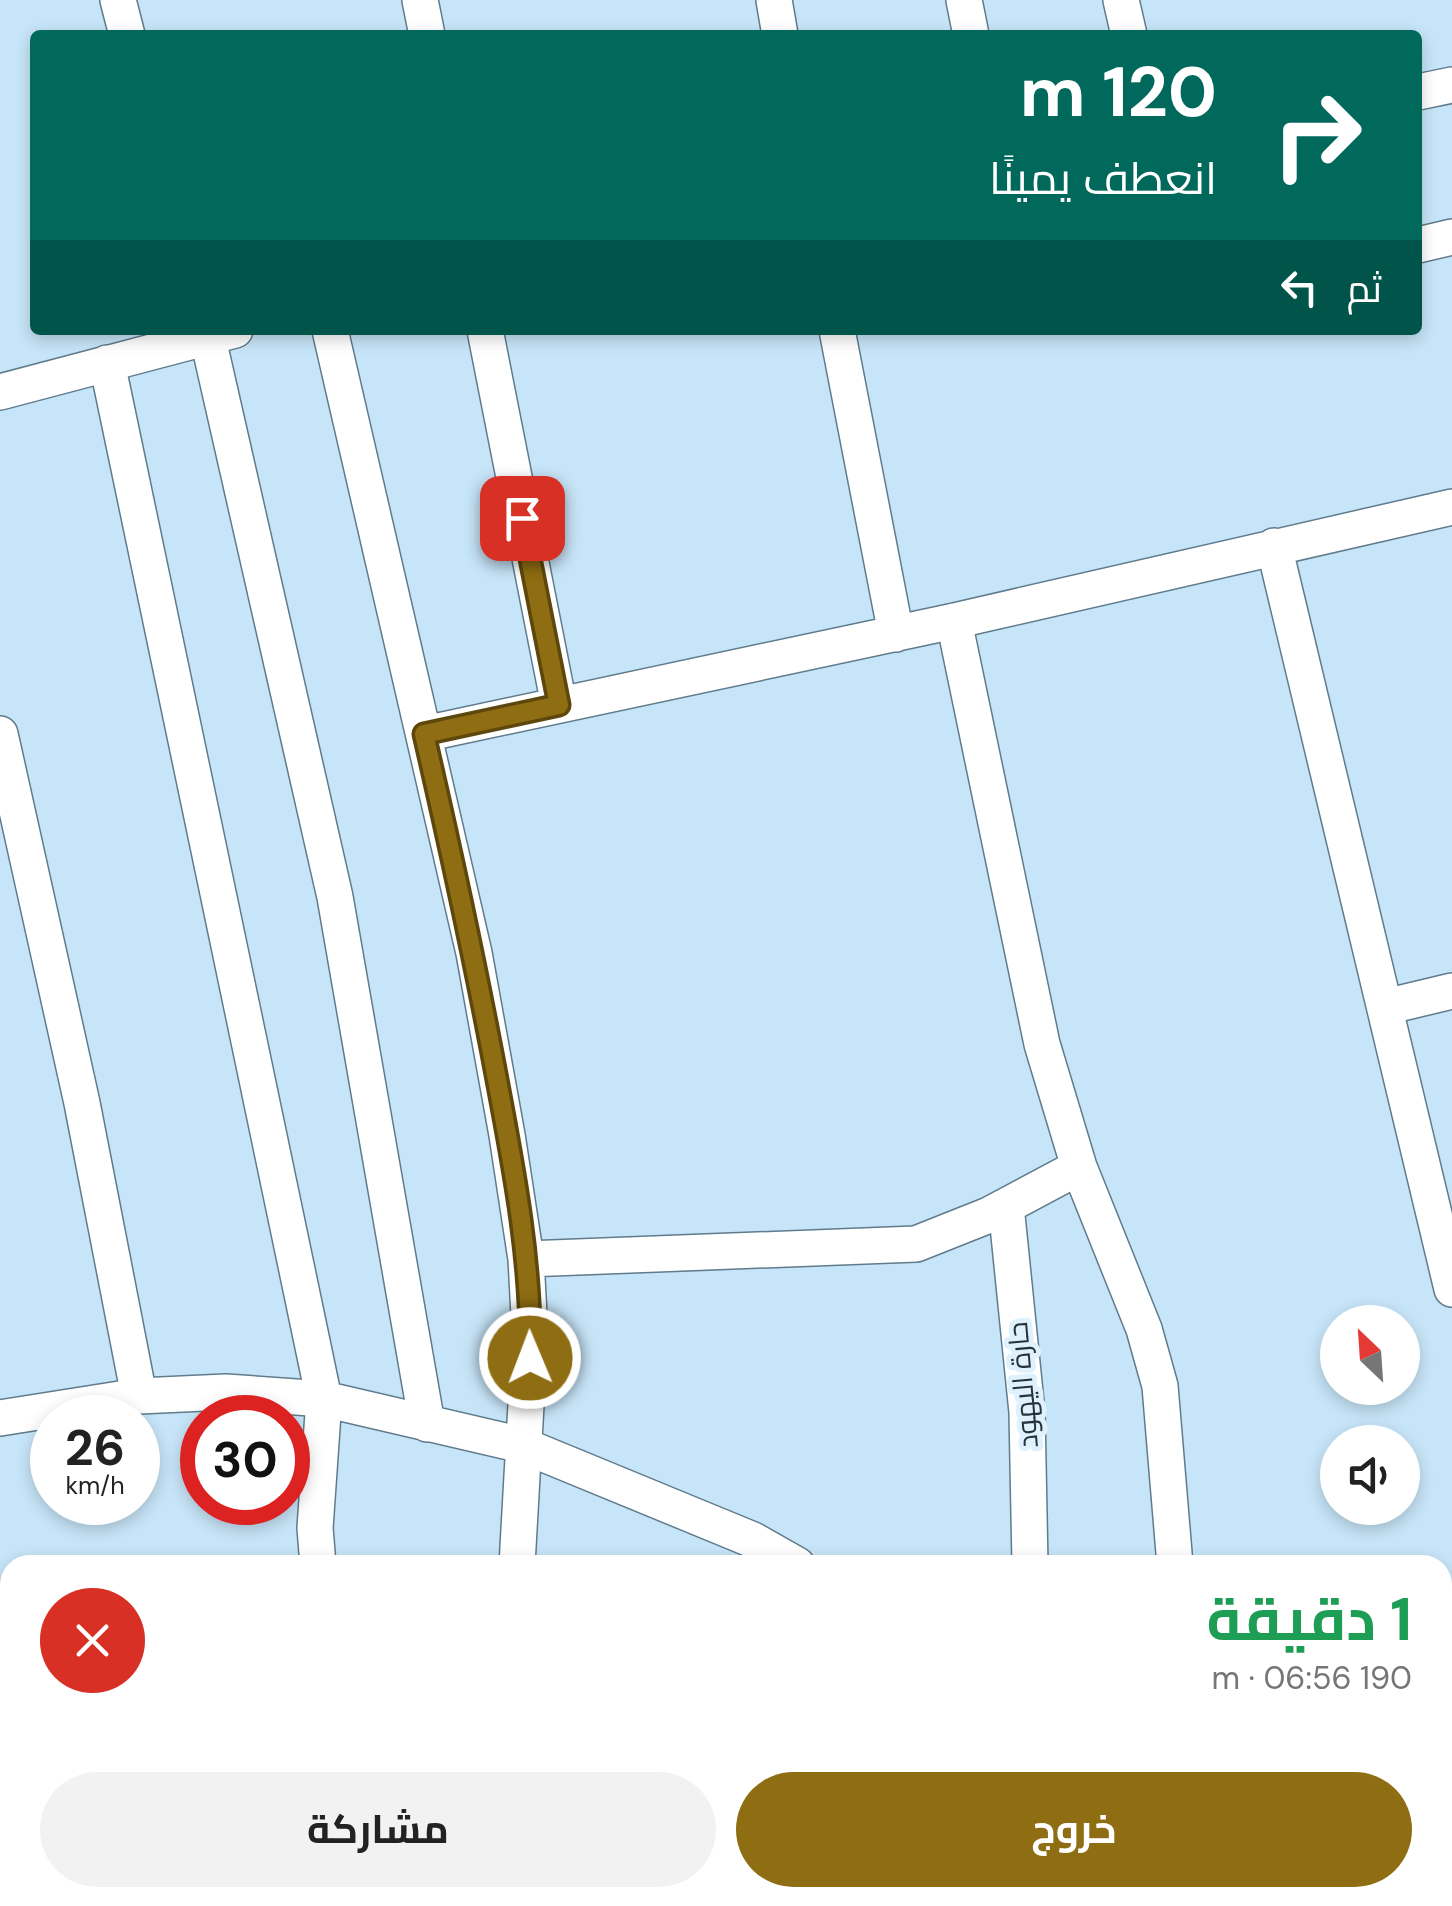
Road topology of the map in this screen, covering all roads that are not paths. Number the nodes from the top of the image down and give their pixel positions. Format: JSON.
{"nodes":[{"id":1,"x":118,"y":0,"type":"edge"},
{"id":2,"x":420,"y":0,"type":"edge"},
{"id":3,"x":774,"y":0,"type":"edge"},
{"id":4,"x":964,"y":0,"type":"edge"},
{"id":5,"x":1121,"y":0,"type":"edge"},
{"id":6,"x":126,"y":30,"type":"edge"},
{"id":7,"x":425,"y":30,"type":"edge"},
{"id":8,"x":779,"y":30,"type":"edge"},
{"id":9,"x":970,"y":30,"type":"edge"},
{"id":10,"x":1127,"y":30,"type":"edge"},
{"id":11,"x":1452,"y":85,"type":"edge"},
{"id":12,"x":1422,"y":91,"type":"edge"},
{"id":13,"x":1452,"y":237,"type":"edge"},
{"id":14,"x":1422,"y":243,"type":"edge"},
{"id":15,"x":205,"y":335,"type":"edge"},
{"id":16,"x":217,"y":335,"type":"edge"},
{"id":17,"x":331,"y":335,"type":"edge"},
{"id":18,"x":486,"y":335,"type":"edge"},
{"id":19,"x":838,"y":335,"type":"edge"},
{"id":20,"x":107,"y":363,"type":"junction"},
{"id":21,"x":0,"y":392,"type":"edge"},
{"id":22,"x":1452,"y":507,"type":"edge"},
{"id":23,"x":1274,"y":546,"type":"junction"},
{"id":24,"x":954,"y":622,"type":"junction"},
{"id":25,"x":896,"y":634,"type":"junction"},
{"id":26,"x":559,"y":705,"type":"junction"},
{"id":27,"x":0,"y":734,"type":"edge"},
{"id":28,"x":424,"y":734,"type":"junction"},
{"id":29,"x":1452,"y":991,"type":"edge"},
{"id":30,"x":1385,"y":1008,"type":"junction"},
{"id":31,"x":1079,"y":1167,"type":"junction"},
{"id":32,"x":1006,"y":1206,"type":"junction"},
{"id":33,"x":526,"y":1259,"type":"junction"},
{"id":34,"x":1452,"y":1289,"type":"edge"},
{"id":35,"x":139,"y":1395,"type":"edge"},
{"id":36,"x":160,"y":1395,"type":"edge"},
{"id":37,"x":324,"y":1399,"type":"junction"},
{"id":38,"x":30,"y":1413,"type":"edge"},
{"id":39,"x":0,"y":1418,"type":"edge"},
{"id":40,"x":426,"y":1424,"type":"junction"},
{"id":41,"x":522,"y":1445,"type":"junction"},
{"id":42,"x":317,"y":1555,"type":"edge"},
{"id":43,"x":517,"y":1555,"type":"edge"},
{"id":44,"x":779,"y":1555,"type":"edge"},
{"id":45,"x":1030,"y":1555,"type":"edge"},
{"id":46,"x":1174,"y":1555,"type":"edge"}],
"edges":[{"from":1,"to":6,"type":"street"},
{"from":2,"to":7,"type":"street"},
{"from":3,"to":8,"type":"street"},
{"from":4,"to":9,"type":"street"},
{"from":5,"to":10,"type":"street"},
{"from":11,"to":12,"type":"street"},
{"from":13,"to":14,"type":"street"},
{"from":15,"to":20,"type":"street"},
{"from":16,"to":40,"type":"street"},
{"from":17,"to":28,"type":"street"},
{"from":18,"to":26,"type":"street"},
{"from":19,"to":25,"type":"street"},
{"from":20,"to":21,"type":"street"},
{"from":20,"to":37,"type":"street"},
{"from":22,"to":23,"type":"street"},
{"from":23,"to":24,"type":"street"},
{"from":23,"to":30,"type":"street"},
{"from":24,"to":25,"type":"street"},
{"from":24,"to":31,"type":"street"},
{"from":25,"to":26,"type":"street"},
{"from":26,"to":28,"type":"street"},
{"from":27,"to":35,"type":"street"},
{"from":28,"to":33,"type":"street"},
{"from":29,"to":30,"type":"street"},
{"from":30,"to":34,"type":"street"},
{"from":31,"to":32,"type":"street"},
{"from":31,"to":46,"type":"street"},
{"from":32,"to":33,"type":"street"},
{"from":32,"to":45,"type":"street","name":"حارة اليهود"},
{"from":33,"to":41,"type":"street"},
{"from":36,"to":37,"type":"street"},
{"from":37,"to":40,"type":"street"},
{"from":37,"to":42,"type":"street"},
{"from":38,"to":39,"type":"street"},
{"from":40,"to":41,"type":"street"},
{"from":41,"to":43,"type":"street"},
{"from":41,"to":44,"type":"street"}]}
